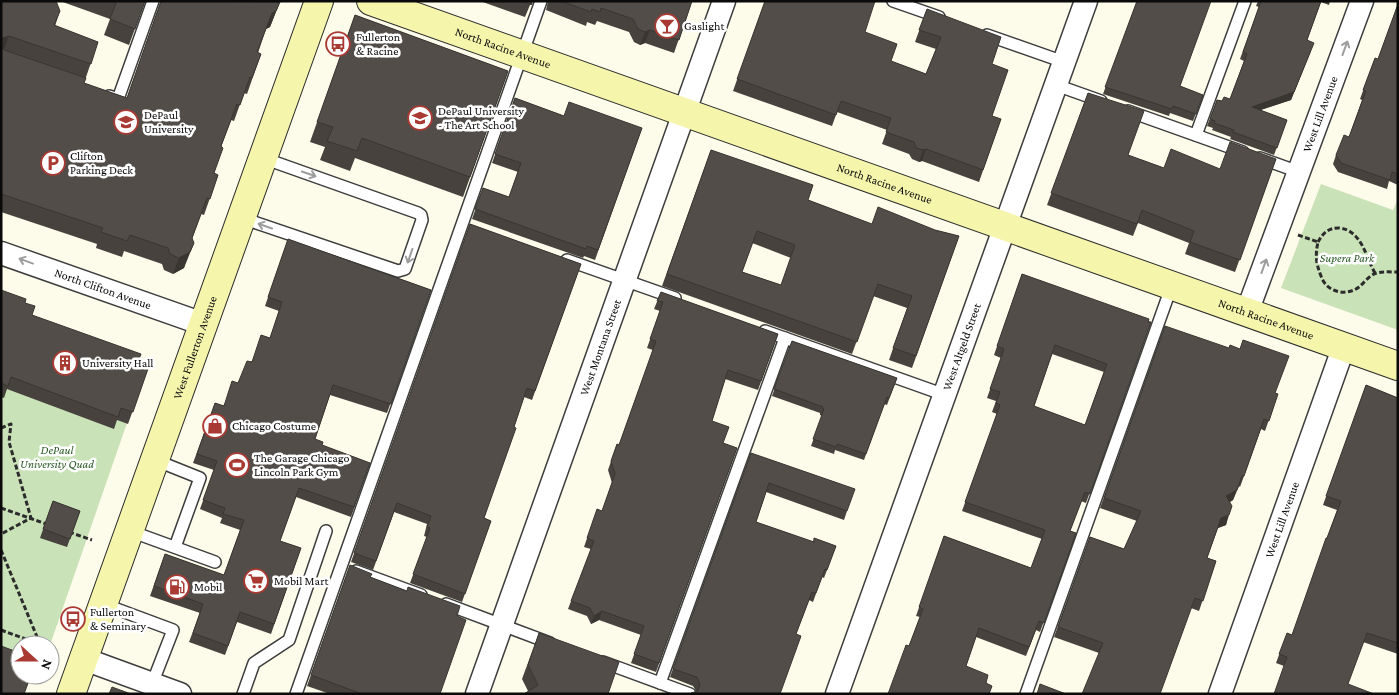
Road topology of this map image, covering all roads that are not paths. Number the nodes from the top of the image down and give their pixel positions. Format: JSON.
{"nodes":[{"id":1,"x":153,"y":1,"type":"edge"},
{"id":2,"x":319,"y":1,"type":"edge"},
{"id":3,"x":371,"y":1,"type":"edge"},
{"id":4,"x":541,"y":1,"type":"edge"},
{"id":5,"x":724,"y":1,"type":"edge"},
{"id":6,"x":893,"y":1,"type":"edge"},
{"id":7,"x":1086,"y":1,"type":"edge"},
{"id":8,"x":1245,"y":1,"type":"edge"},
{"id":9,"x":1362,"y":1,"type":"edge"},
{"id":10,"x":906,"y":3,"type":"edge"},
{"id":11,"x":951,"y":22,"type":"edge"},
{"id":12,"x":978,"y":32,"type":"edge"},
{"id":13,"x":521,"y":55,"type":"junction"},
{"id":14,"x":1064,"y":62,"type":"junction"},
{"id":15,"x":1056,"y":85,"type":"junction"},
{"id":16,"x":100,"y":93,"type":"edge"},
{"id":17,"x":683,"y":112,"type":"junction"},
{"id":18,"x":1196,"y":135,"type":"junction"},
{"id":19,"x":263,"y":158,"type":"junction"},
{"id":20,"x":1299,"y":172,"type":"junction"},
{"id":21,"x":242,"y":218,"type":"junction"},
{"id":22,"x":1006,"y":226,"type":"junction"},
{"id":23,"x":1,"y":252,"type":"edge"},
{"id":24,"x":553,"y":255,"type":"edge"},
{"id":25,"x":624,"y":280,"type":"junction"},
{"id":26,"x":1172,"y":285,"type":"junction"},
{"id":27,"x":684,"y":302,"type":"edge"},
{"id":28,"x":1247,"y":312,"type":"junction"},
{"id":29,"x":203,"y":324,"type":"junction"},
{"id":30,"x":757,"y":328,"type":"edge"},
{"id":31,"x":785,"y":338,"type":"junction"},
{"id":32,"x":1344,"y":346,"type":"junction"},
{"id":33,"x":1398,"y":366,"type":"edge"},
{"id":34,"x":945,"y":395,"type":"junction"},
{"id":35,"x":154,"y":460,"type":"junction"},
{"id":36,"x":130,"y":531,"type":"junction"},
{"id":37,"x":326,"y":531,"type":"dead end"},
{"id":38,"x":175,"y":548,"type":"junction"},
{"id":39,"x":215,"y":562,"type":"dead end"},
{"id":40,"x":341,"y":566,"type":"junction"},
{"id":41,"x":103,"y":604,"type":"junction"},
{"id":42,"x":501,"y":625,"type":"junction"},
{"id":43,"x":561,"y":646,"type":"edge"},
{"id":44,"x":588,"y":656,"type":"edge"},
{"id":45,"x":84,"y":659,"type":"junction"},
{"id":46,"x":660,"y":683,"type":"junction"},
{"id":47,"x":152,"y":684,"type":"junction"},
{"id":48,"x":72,"y":694,"type":"edge"},
{"id":49,"x":180,"y":694,"type":"edge"},
{"id":50,"x":243,"y":694,"type":"edge"},
{"id":51,"x":296,"y":694,"type":"edge"},
{"id":52,"x":477,"y":694,"type":"edge"},
{"id":53,"x":690,"y":694,"type":"edge"},
{"id":54,"x":837,"y":694,"type":"edge"},
{"id":55,"x":1026,"y":694,"type":"edge"},
{"id":56,"x":1220,"y":694,"type":"edge"}],
"edges":[{"from":1,"to":16,"type":"lane"},
{"from":2,"to":19,"type":"street","name":"West Fullerton Avenue"},
{"from":3,"to":13,"type":"street","name":"North Racine Avenue"},
{"from":4,"to":13,"type":"lane"},
{"from":5,"to":17,"type":"street","name":"West Montana Street"},
{"from":6,"to":10,"type":"lane"},
{"from":7,"to":14,"type":"street","name":"West Altgeld Street"},
{"from":8,"to":18,"type":"lane"},
{"from":20,"to":9,"type":"street","name":"West Lill Avenue","one_way":true},
{"from":10,"to":11,"type":"lane"},
{"from":12,"to":14,"type":"lane"},
{"from":13,"to":17,"type":"street","name":"North Racine Avenue"},
{"from":13,"to":40,"type":"lane"},
{"from":14,"to":15,"type":"street","name":"West Altgeld Street"},
{"from":15,"to":18,"type":"lane"},
{"from":15,"to":22,"type":"street","name":"West Altgeld Street"},
{"from":17,"to":22,"type":"street","name":"North Racine Avenue"},
{"from":17,"to":25,"type":"street","name":"West Montana Street"},
{"from":18,"to":20,"type":"lane"},
{"from":19,"to":21,"type":"street","name":"West Fullerton Avenue"},
{"from":19,"to":21,"type":"lane","one_way":true},
{"from":28,"to":20,"type":"street","name":"West Lill Avenue","one_way":true},
{"from":21,"to":29,"type":"street","name":"West Fullerton Avenue"},
{"from":22,"to":26,"type":"street","name":"North Racine Avenue"},
{"from":22,"to":34,"type":"street","name":"West Altgeld Street"},
{"from":29,"to":23,"type":"street","name":"North Clifton Avenue","one_way":true},
{"from":24,"to":25,"type":"lane"},
{"from":25,"to":27,"type":"lane"},
{"from":25,"to":42,"type":"street","name":"West Montana Street"},
{"from":26,"to":28,"type":"street","name":"North Racine Avenue"},
{"from":26,"to":55,"type":"lane"},
{"from":28,"to":32,"type":"street","name":"North Racine Avenue"},
{"from":29,"to":35,"type":"street","name":"West Fullerton Avenue"},
{"from":30,"to":31,"type":"lane"},
{"from":31,"to":34,"type":"lane"},
{"from":31,"to":46,"type":"lane"},
{"from":32,"to":33,"type":"street","name":"North Racine Avenue"},
{"from":32,"to":56,"type":"street","name":"West Lill Avenue"},
{"from":34,"to":54,"type":"street","name":"West Altgeld Street"},
{"from":35,"to":36,"type":"street","name":"West Fullerton Avenue"},
{"from":35,"to":38,"type":"lane"},
{"from":36,"to":38,"type":"lane"},
{"from":36,"to":41,"type":"street","name":"West Fullerton Avenue"},
{"from":37,"to":50,"type":"lane"},
{"from":38,"to":39,"type":"lane"},
{"from":40,"to":42,"type":"lane"},
{"from":40,"to":51,"type":"lane"},
{"from":41,"to":45,"type":"street","name":"West Fullerton Avenue"},
{"from":41,"to":47,"type":"lane"},
{"from":42,"to":43,"type":"lane"},
{"from":42,"to":52,"type":"street","name":"West Montana Street"},
{"from":44,"to":46,"type":"lane"},
{"from":45,"to":47,"type":"street"},
{"from":45,"to":48,"type":"street","name":"West Fullerton Avenue"},
{"from":46,"to":53,"type":"lane"},
{"from":47,"to":49,"type":"street"}]}
